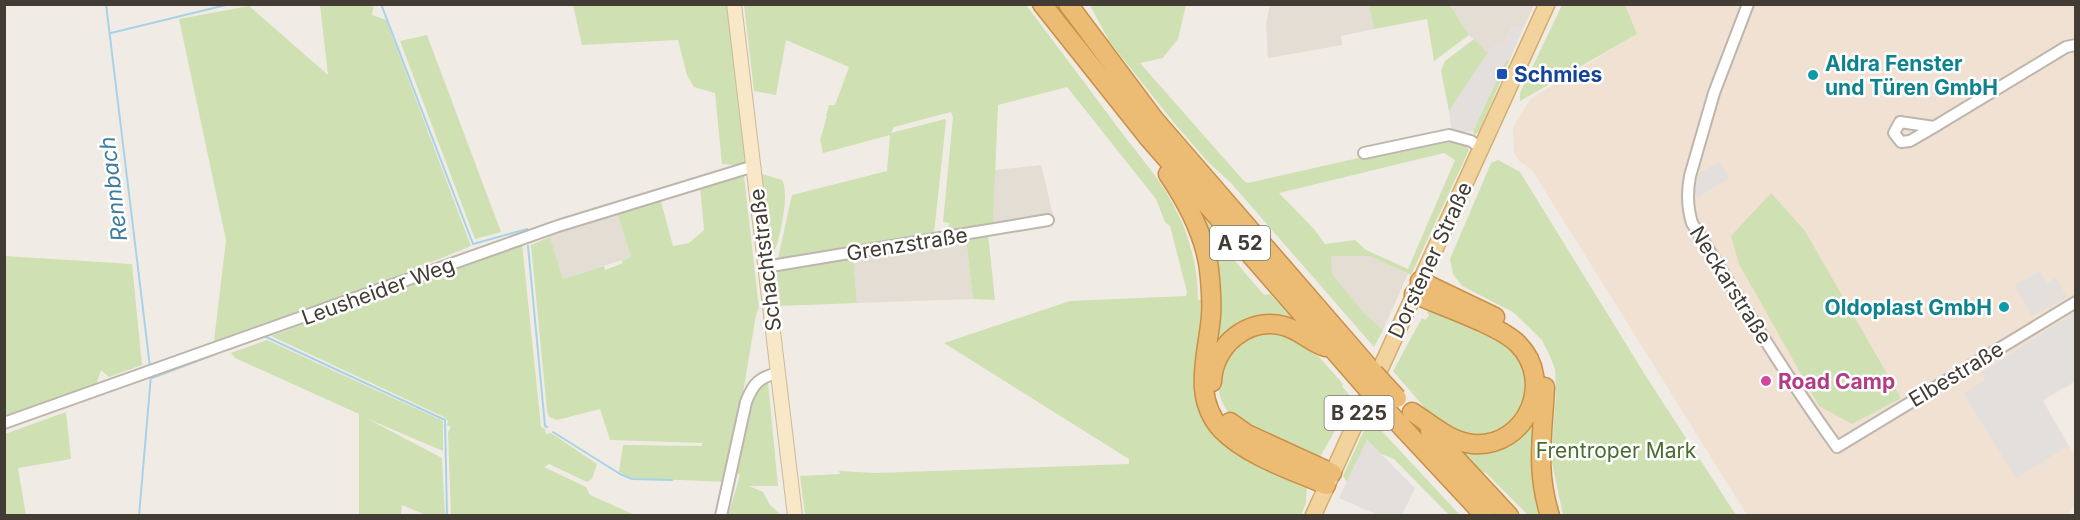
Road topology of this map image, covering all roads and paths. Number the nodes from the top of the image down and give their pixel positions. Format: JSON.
{"nodes":[{"id":1,"x":734,"y":4,"type":"edge"},
{"id":2,"x":1042,"y":4,"type":"edge"},
{"id":3,"x":1068,"y":4,"type":"edge"},
{"id":4,"x":1547,"y":4,"type":"edge"},
{"id":5,"x":1748,"y":4,"type":"edge"},
{"id":6,"x":2076,"y":45,"type":"edge"},
{"id":7,"x":1934,"y":127,"type":"dead end"},
{"id":8,"x":1147,"y":136,"type":"junction"},
{"id":9,"x":1481,"y":148,"type":"junction"},
{"id":10,"x":1364,"y":153,"type":"dead end"},
{"id":11,"x":754,"y":166,"type":"junction"},
{"id":12,"x":1048,"y":220,"type":"dead end"},
{"id":13,"x":765,"y":267,"type":"junction"},
{"id":14,"x":1417,"y":287,"type":"junction"},
{"id":15,"x":2076,"y":302,"type":"edge"},
{"id":16,"x":1334,"y":349,"type":"junction"},
{"id":17,"x":1353,"y":361,"type":"junction"},
{"id":18,"x":778,"y":374,"type":"junction"},
{"id":19,"x":1393,"y":405,"type":"junction"},
{"id":20,"x":1412,"y":412,"type":"junction"},
{"id":21,"x":4,"y":423,"type":"edge"},
{"id":22,"x":1837,"y":447,"type":"joint"},
{"id":23,"x":1329,"y":479,"type":"junction"},
{"id":24,"x":721,"y":516,"type":"edge"},
{"id":25,"x":795,"y":516,"type":"edge"},
{"id":26,"x":1313,"y":516,"type":"edge"},
{"id":27,"x":1485,"y":516,"type":"edge"},
{"id":28,"x":1509,"y":516,"type":"edge"},
{"id":29,"x":1550,"y":516,"type":"edge"}],
"edges":[{"from":1,"to":11,"type":"street","name":"Schachtstraße"},
{"from":2,"to":8,"type":"highway","number":"A 52"},
{"from":3,"to":17,"type":"highway","number":"A 52"},
{"from":4,"to":9,"type":"main road","name":"Dorstener Straße","number":"B 225"},
{"from":5,"to":22,"type":"street","name":"Neckarstraße"},
{"from":6,"to":7,"type":"street"},
{"from":8,"to":16,"type":"highway","number":"A 52"},
{"from":8,"to":23,"type":"highway"},
{"from":9,"to":10,"type":"street"},
{"from":9,"to":14,"type":"main road","name":"Dorstener Straße","number":"B 225"},
{"from":11,"to":13,"type":"street","name":"Schachtstraße"},
{"from":11,"to":21,"type":"street","name":"Leusheider Weg"},
{"from":12,"to":13,"type":"street","name":"Grenzstraße"},
{"from":13,"to":18,"type":"street","name":"Schachtstraße"},
{"from":14,"to":20,"type":"highway"},
{"from":14,"to":23,"type":"main road","name":"Dorstener Straße","number":"B 225"},
{"from":14,"to":29,"type":"highway"},
{"from":15,"to":22,"type":"street","name":"Elbestraße"},
{"from":16,"to":17,"type":"highway","number":"A 52"},
{"from":16,"to":23,"type":"highway"},
{"from":17,"to":19,"type":"highway","number":"A 52","bridge":true},
{"from":18,"to":24,"type":"street"},
{"from":18,"to":25,"type":"street","name":"Schachtstraße"},
{"from":19,"to":20,"type":"highway","number":"A 52"},
{"from":19,"to":27,"type":"highway","number":"A 52"},
{"from":20,"to":28,"type":"highway","number":"A 52"},
{"from":23,"to":26,"type":"main road","name":"Dorstener Straße","number":"B 225"}]}
